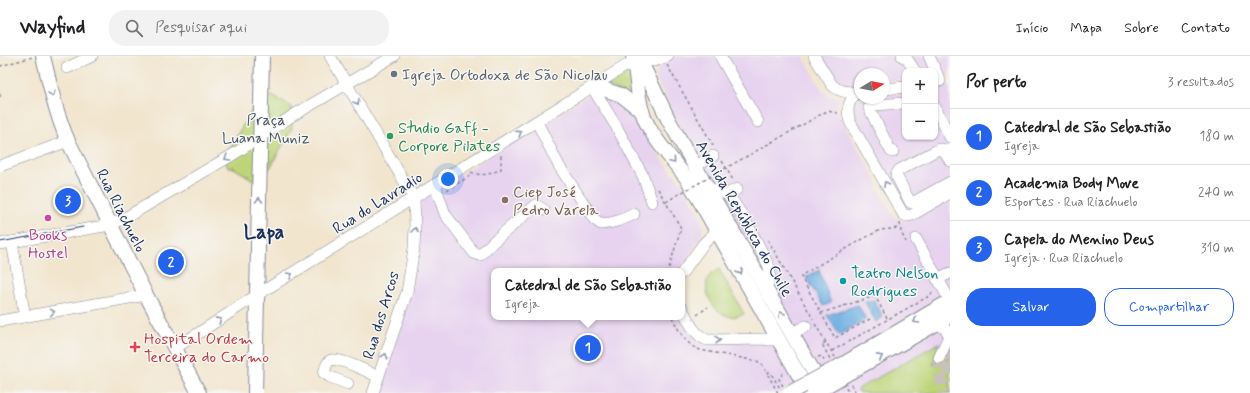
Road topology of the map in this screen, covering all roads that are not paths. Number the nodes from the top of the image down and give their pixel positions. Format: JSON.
{"nodes":[{"id":1,"x":43,"y":56,"type":"edge"},
{"id":2,"x":92,"y":56,"type":"edge"},
{"id":3,"x":262,"y":56,"type":"edge"},
{"id":4,"x":330,"y":56,"type":"edge"},
{"id":5,"x":394,"y":56,"type":"edge"},
{"id":6,"x":668,"y":56,"type":"edge"},
{"id":7,"x":720,"y":56,"type":"edge"},
{"id":8,"x":814,"y":56,"type":"edge"},
{"id":9,"x":902,"y":56,"type":"edge"},
{"id":10,"x":929,"y":56,"type":"edge"},
{"id":11,"x":637,"y":58,"type":"edge"},
{"id":12,"x":67,"y":68,"type":"dead end"},
{"id":13,"x":913,"y":68,"type":"edge"},
{"id":14,"x":942,"y":81,"type":"edge"},
{"id":15,"x":347,"y":85,"type":"junction"},
{"id":16,"x":593,"y":86,"type":"junction"},
{"id":17,"x":902,"y":87,"type":"edge"},
{"id":18,"x":890,"y":89,"type":"edge"},
{"id":19,"x":854,"y":92,"type":"edge"},
{"id":20,"x":854,"y":97,"type":"edge"},
{"id":21,"x":902,"y":103,"type":"edge"},
{"id":22,"x":642,"y":111,"type":"junction"},
{"id":23,"x":938,"y":113,"type":"edge"},
{"id":24,"x":669,"y":121,"type":"junction"},
{"id":25,"x":537,"y":122,"type":"junction"},
{"id":26,"x":758,"y":122,"type":"dead end"},
{"id":27,"x":650,"y":130,"type":"junction"},
{"id":28,"x":260,"y":137,"type":"junction"},
{"id":29,"x":950,"y":137,"type":"edge"},
{"id":30,"x":68,"y":142,"type":"junction"},
{"id":31,"x":894,"y":152,"type":"dead end"},
{"id":32,"x":948,"y":154,"type":"edge"},
{"id":33,"x":713,"y":156,"type":"dead end"},
{"id":34,"x":0,"y":166,"type":"edge"},
{"id":35,"x":695,"y":166,"type":"junction"},
{"id":36,"x":950,"y":182,"type":"edge"},
{"id":37,"x":435,"y":185,"type":"junction"},
{"id":38,"x":708,"y":189,"type":"junction"},
{"id":39,"x":950,"y":193,"type":"edge"},
{"id":40,"x":414,"y":198,"type":"junction"},
{"id":41,"x":652,"y":202,"type":"dead end"},
{"id":42,"x":544,"y":210,"type":"dead end"},
{"id":43,"x":634,"y":214,"type":"dead end"},
{"id":44,"x":110,"y":225,"type":"junction"},
{"id":45,"x":717,"y":231,"type":"junction"},
{"id":46,"x":916,"y":239,"type":"dead end"},
{"id":47,"x":12,"y":242,"type":"junction"},
{"id":48,"x":0,"y":244,"type":"edge"},
{"id":49,"x":685,"y":269,"type":"edge"},
{"id":50,"x":950,"y":273,"type":"edge"},
{"id":51,"x":935,"y":284,"type":"junction"},
{"id":52,"x":766,"y":289,"type":"junction"},
{"id":53,"x":146,"y":295,"type":"junction"},
{"id":54,"x":257,"y":295,"type":"junction"},
{"id":55,"x":950,"y":301,"type":"edge"},
{"id":56,"x":685,"y":314,"type":"edge"},
{"id":57,"x":950,"y":316,"type":"edge"},
{"id":58,"x":25,"y":317,"type":"junction"},
{"id":59,"x":0,"y":321,"type":"edge"},
{"id":60,"x":937,"y":324,"type":"junction"},
{"id":61,"x":806,"y":326,"type":"dead end"},
{"id":62,"x":792,"y":333,"type":"junction"},
{"id":63,"x":779,"y":340,"type":"junction"},
{"id":64,"x":174,"y":349,"type":"junction"},
{"id":65,"x":939,"y":358,"type":"tunnel mouth"},
{"id":66,"x":840,"y":373,"type":"junction"},
{"id":67,"x":378,"y":377,"type":"junction"},
{"id":68,"x":348,"y":384,"type":"dead end"},
{"id":69,"x":784,"y":389,"type":"edge"},
{"id":70,"x":199,"y":393,"type":"edge"},
{"id":71,"x":256,"y":393,"type":"edge"},
{"id":72,"x":373,"y":393,"type":"edge"},
{"id":73,"x":809,"y":393,"type":"edge"},
{"id":74,"x":814,"y":393,"type":"edge"},
{"id":75,"x":826,"y":393,"type":"edge"}],
"edges":[{"from":1,"to":30,"type":"main road","name":"Rua Riachuelo","one_way":true},
{"from":2,"to":12,"type":"street"},
{"from":3,"to":28,"type":"main road"},
{"from":4,"to":15,"type":"street"},
{"from":5,"to":15,"type":"street"},
{"from":6,"to":11,"type":"street"},
{"from":7,"to":26,"type":"street"},
{"from":8,"to":19,"type":"street"},
{"from":9,"to":13,"type":"street"},
{"from":10,"to":14,"type":"street"},
{"from":11,"to":16,"type":"street","name":"Rua do Lavradio"},
{"from":11,"to":22,"type":"main road","name":"Avenida República do Chile"},
{"from":11,"to":24,"type":"main road","name":"Avenida República do Chile"},
{"from":15,"to":28,"type":"street"},
{"from":15,"to":40,"type":"street","one_way":true},
{"from":16,"to":22,"type":"main road"},
{"from":16,"to":25,"type":"street","name":"Rua do Lavradio"},
{"from":16,"to":41,"type":"street"},
{"from":17,"to":18,"type":"street"},
{"from":39,"to":20,"type":"street","one_way":true},
{"from":21,"to":31,"type":"street"},
{"from":22,"to":27,"type":"main road","name":"Avenida República do Chile"},
{"from":23,"to":29,"type":"street"},
{"from":24,"to":27,"type":"main road"},
{"from":24,"to":35,"type":"main road","name":"Avenida República do Chile"},
{"from":37,"to":25,"type":"street","name":"Rua do Lavradio","one_way":true},
{"from":25,"to":43,"type":"street"},
{"from":27,"to":45,"type":"main road","name":"Avenida República do Chile","one_way":true},
{"from":28,"to":44,"type":"street","one_way":true},
{"from":54,"to":28,"type":"main road","one_way":true},
{"from":30,"to":34,"type":"street"},
{"from":30,"to":44,"type":"main road","name":"Rua Riachuelo"},
{"from":32,"to":36,"type":"street"},
{"from":33,"to":35,"type":"street"},
{"from":35,"to":38,"type":"main road","name":"Avenida República do Chile"},
{"from":37,"to":40,"type":"street","name":"Rua do Lavradio"},
{"from":37,"to":42,"type":"street"},
{"from":38,"to":52,"type":"main road","name":"Avenida República do Chile"},
{"from":38,"to":52,"type":"street"},
{"from":54,"to":40,"type":"street","name":"Rua do Lavradio","one_way":true},
{"from":67,"to":40,"type":"street","name":"Rua dos Arcos","one_way":true},
{"from":44,"to":47,"type":"street"},
{"from":44,"to":53,"type":"main road","name":"Rua Riachuelo"},
{"from":45,"to":49,"type":"street"},
{"from":45,"to":63,"type":"main road","name":"Avenida República do Chile","one_way":true},
{"from":46,"to":51,"type":"street"},
{"from":47,"to":48,"type":"street"},
{"from":47,"to":58,"type":"street"},
{"from":50,"to":51,"type":"street"},
{"from":51,"to":55,"type":"street"},
{"from":62,"to":52,"type":"main road","name":"Avenida República do Chile","one_way":true},
{"from":58,"to":53,"type":"street","one_way":true},
{"from":53,"to":64,"type":"main road","name":"Rua Riachuelo"},
{"from":64,"to":54,"type":"street","name":"Rua do Lavradio","one_way":true},
{"from":54,"to":71,"type":"main road"},
{"from":55,"to":66,"type":"main road","one_way":true},
{"from":56,"to":63,"type":"street","one_way":true},
{"from":57,"to":60,"type":"main road"},
{"from":58,"to":59,"type":"street"},
{"from":60,"to":65,"type":"street"},
{"from":66,"to":60,"type":"main road","one_way":true},
{"from":61,"to":62,"type":"street"},
{"from":62,"to":75,"type":"main road","name":"Avenida República do Chile"},
{"from":63,"to":73,"type":"main road","name":"Avenida República do Chile"},
{"from":64,"to":70,"type":"main road","name":"Rua Riachuelo"},
{"from":66,"to":69,"type":"main road","bridge":true},
{"from":66,"to":74,"type":"main road","bridge":true},
{"from":67,"to":68,"type":"street"},
{"from":67,"to":72,"type":"street","name":"Rua dos Arcos"}]}
